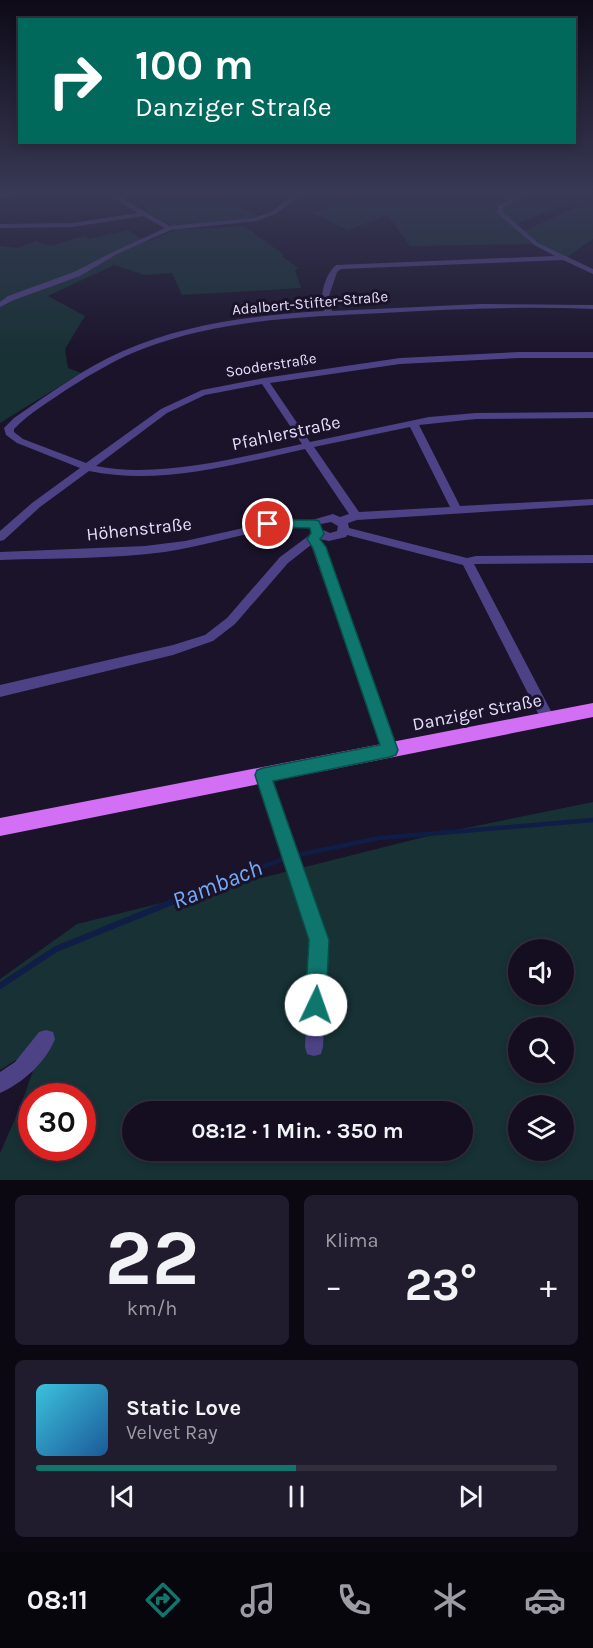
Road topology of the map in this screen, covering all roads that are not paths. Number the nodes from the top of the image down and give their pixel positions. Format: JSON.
{"nodes":[{"id":1,"x":129,"y":247,"type":"edge"},
{"id":2,"x":542,"y":247,"type":"edge"},
{"id":3,"x":562,"y":258,"type":"junction"},
{"id":4,"x":593,"y":272,"type":"edge"},
{"id":5,"x":0,"y":305,"type":"edge"},
{"id":6,"x":593,"y":307,"type":"edge"},
{"id":7,"x":329,"y":313,"type":"junction"},
{"id":8,"x":593,"y":356,"type":"edge"},
{"id":9,"x":264,"y":381,"type":"junction"},
{"id":10,"x":593,"y":415,"type":"edge"},
{"id":11,"x":17,"y":420,"type":"joint"},
{"id":12,"x":413,"y":423,"type":"junction"},
{"id":13,"x":306,"y":445,"type":"junction"},
{"id":14,"x":87,"y":467,"type":"junction"},
{"id":15,"x":593,"y":502,"type":"edge"},
{"id":16,"x":456,"y":509,"type":"junction"},
{"id":17,"x":356,"y":516,"type":"junction"},
{"id":18,"x":343,"y":526,"type":"junction"},
{"id":19,"x":315,"y":532,"type":"junction"},
{"id":20,"x":0,"y":537,"type":"edge"},
{"id":21,"x":0,"y":556,"type":"edge"},
{"id":22,"x":593,"y":559,"type":"edge"},
{"id":23,"x":467,"y":562,"type":"junction"},
{"id":24,"x":0,"y":691,"type":"edge"},
{"id":25,"x":593,"y":710,"type":"edge"},
{"id":26,"x":548,"y":719,"type":"junction"},
{"id":27,"x":390,"y":750,"type":"junction"},
{"id":28,"x":263,"y":775,"type":"junction"},
{"id":29,"x":0,"y":827,"type":"edge"},
{"id":30,"x":46,"y":1039,"type":"dead end"},
{"id":31,"x":314,"y":1047,"type":"dead end"},
{"id":32,"x":0,"y":1083,"type":"edge"}],
"edges":[{"from":1,"to":5,"type":"street"},
{"from":2,"to":3,"type":"street"},
{"from":3,"to":4,"type":"street"},
{"from":3,"to":7,"type":"street"},
{"from":6,"to":7,"type":"street","name":"Adalbert-Stifter-Straße"},
{"from":7,"to":11,"type":"street","name":"Adalbert-Stifter-Straße"},
{"from":8,"to":9,"type":"street","name":"Sooderstraße"},
{"from":9,"to":13,"type":"street"},
{"from":9,"to":14,"type":"street","name":"Sooderstraße"},
{"from":10,"to":12,"type":"street","name":"Pfahlerstraße"},
{"from":11,"to":14,"type":"street","name":"Pfahlerstraße"},
{"from":12,"to":13,"type":"street","name":"Pfahlerstraße"},
{"from":12,"to":16,"type":"street"},
{"from":13,"to":14,"type":"street","name":"Pfahlerstraße"},
{"from":13,"to":17,"type":"street"},
{"from":14,"to":20,"type":"street","name":"Sooderstraße"},
{"from":15,"to":16,"type":"street"},
{"from":16,"to":17,"type":"street"},
{"from":17,"to":18,"type":"street"},
{"from":18,"to":19,"type":"street"},
{"from":18,"to":19,"type":"street"},
{"from":18,"to":23,"type":"street"},
{"from":19,"to":21,"type":"street","name":"Höhenstraße"},
{"from":19,"to":24,"type":"street"},
{"from":19,"to":27,"type":"street"},
{"from":22,"to":23,"type":"street"},
{"from":23,"to":26,"type":"street"},
{"from":25,"to":26,"type":"main road","name":"Danziger Straße"},
{"from":26,"to":27,"type":"main road","name":"Danziger Straße"},
{"from":27,"to":28,"type":"main road","name":"Danziger Straße"},
{"from":28,"to":29,"type":"main road","name":"Danziger Straße"},
{"from":28,"to":31,"type":"street"},
{"from":30,"to":32,"type":"street"}]}
